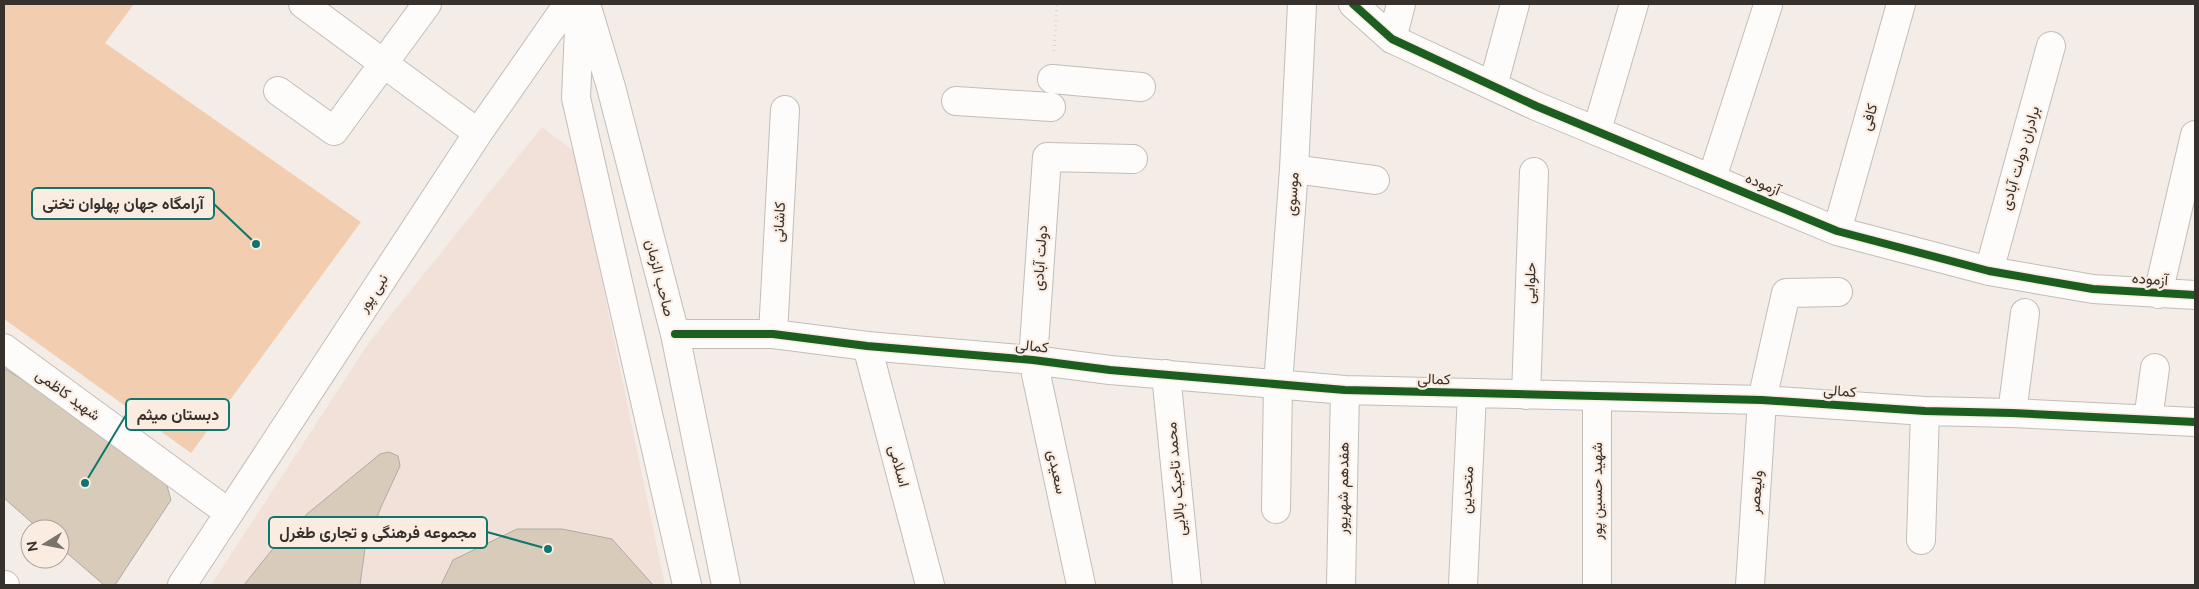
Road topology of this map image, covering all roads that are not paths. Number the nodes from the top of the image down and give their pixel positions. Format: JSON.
{"nodes":[{"id":1,"x":303,"y":4,"type":"edge"},
{"id":2,"x":427,"y":4,"type":"edge"},
{"id":3,"x":568,"y":4,"type":"edge"},
{"id":4,"x":580,"y":4,"type":"edge"},
{"id":5,"x":586,"y":4,"type":"edge"},
{"id":6,"x":1302,"y":4,"type":"edge"},
{"id":7,"x":1353,"y":4,"type":"edge"},
{"id":8,"x":1401,"y":4,"type":"edge"},
{"id":9,"x":1515,"y":4,"type":"edge"},
{"id":10,"x":1634,"y":4,"type":"edge"},
{"id":11,"x":1901,"y":4,"type":"edge"},
{"id":12,"x":1768,"y":5,"type":"dead end"},
{"id":13,"x":1392,"y":39,"type":"junction"},
{"id":14,"x":2051,"y":46,"type":"dead end"},
{"id":15,"x":382,"y":62,"type":"junction"},
{"id":16,"x":1052,"y":79,"type":"dead end"},
{"id":17,"x":1493,"y":86,"type":"junction"},
{"id":18,"x":1141,"y":87,"type":"dead end"},
{"id":19,"x":278,"y":90,"type":"dead end"},
{"id":20,"x":956,"y":101,"type":"dead end"},
{"id":21,"x":1051,"y":107,"type":"dead end"},
{"id":22,"x":785,"y":110,"type":"dead end"},
{"id":23,"x":1597,"y":130,"type":"junction"},
{"id":24,"x":478,"y":133,"type":"junction"},
{"id":25,"x":2195,"y":135,"type":"edge"},
{"id":26,"x":1133,"y":159,"type":"dead end"},
{"id":27,"x":1294,"y":169,"type":"junction"},
{"id":28,"x":1534,"y":172,"type":"dead end"},
{"id":29,"x":1712,"y":178,"type":"junction"},
{"id":30,"x":1375,"y":180,"type":"dead end"},
{"id":31,"x":1838,"y":231,"type":"junction"},
{"id":32,"x":1989,"y":271,"type":"junction"},
{"id":33,"x":1838,"y":292,"type":"dead end"},
{"id":34,"x":2158,"y":294,"type":"junction"},
{"id":35,"x":2195,"y":295,"type":"edge"},
{"id":36,"x":2025,"y":313,"type":"dead end"},
{"id":37,"x":675,"y":334,"type":"junction"},
{"id":38,"x":773,"y":334,"type":"junction"},
{"id":39,"x":867,"y":346,"type":"junction"},
{"id":40,"x":4,"y":348,"type":"edge"},
{"id":41,"x":1033,"y":360,"type":"junction"},
{"id":42,"x":2155,"y":368,"type":"dead end"},
{"id":43,"x":1166,"y":374,"type":"junction"},
{"id":44,"x":1278,"y":384,"type":"junction"},
{"id":45,"x":1345,"y":390,"type":"junction"},
{"id":46,"x":1472,"y":394,"type":"junction"},
{"id":47,"x":1526,"y":395,"type":"junction"},
{"id":48,"x":1597,"y":396,"type":"junction"},
{"id":49,"x":1762,"y":400,"type":"junction"},
{"id":50,"x":1925,"y":411,"type":"junction"},
{"id":51,"x":2012,"y":413,"type":"junction"},
{"id":52,"x":2148,"y":420,"type":"junction"},
{"id":53,"x":2195,"y":422,"type":"edge"},
{"id":54,"x":1276,"y":509,"type":"dead end"},
{"id":55,"x":230,"y":513,"type":"junction"},
{"id":56,"x":1920,"y":540,"type":"dead end"},
{"id":57,"x":182,"y":585,"type":"edge"},
{"id":58,"x":687,"y":585,"type":"edge"},
{"id":59,"x":726,"y":585,"type":"edge"},
{"id":60,"x":930,"y":585,"type":"edge"},
{"id":61,"x":1081,"y":585,"type":"edge"},
{"id":62,"x":1186,"y":585,"type":"edge"},
{"id":63,"x":1341,"y":585,"type":"edge"},
{"id":64,"x":1463,"y":585,"type":"edge"},
{"id":65,"x":1597,"y":585,"type":"edge"},
{"id":66,"x":1750,"y":585,"type":"edge"}],
"edges":[{"from":1,"to":15,"type":"street"},
{"from":2,"to":15,"type":"street"},
{"from":3,"to":24,"type":"street","name":"نبی پور"},
{"from":4,"to":58,"type":"street"},
{"from":5,"to":37,"type":"street","name":"صاحب الزمان"},
{"from":6,"to":27,"type":"street","name":"موسوی"},
{"from":7,"to":13,"type":"street","name":"آزموده"},
{"from":8,"to":13,"type":"street"},
{"from":9,"to":17,"type":"street"},
{"from":10,"to":23,"type":"street"},
{"from":11,"to":31,"type":"street","name":"کافی"},
{"from":12,"to":29,"type":"street"},
{"from":13,"to":17,"type":"street","name":"آزموده"},
{"from":14,"to":32,"type":"street","name":"برادران دولت آبادی"},
{"from":15,"to":19,"type":"street"},
{"from":15,"to":24,"type":"street"},
{"from":16,"to":18,"type":"street"},
{"from":17,"to":23,"type":"street","name":"آزموده"},
{"from":20,"to":21,"type":"street"},
{"from":22,"to":38,"type":"street","name":"کاشانی"},
{"from":23,"to":29,"type":"street","name":"آزموده"},
{"from":24,"to":55,"type":"street","name":"نبی پور"},
{"from":25,"to":34,"type":"street"},
{"from":26,"to":41,"type":"street","name":"دولت آبادی"},
{"from":27,"to":30,"type":"street"},
{"from":27,"to":44,"type":"street","name":"موسوی"},
{"from":28,"to":47,"type":"street","name":"حلوایی"},
{"from":29,"to":31,"type":"street","name":"آزموده"},
{"from":31,"to":32,"type":"street","name":"آزموده"},
{"from":32,"to":34,"type":"street","name":"آزموده"},
{"from":33,"to":49,"type":"street","name":"ولیعصر"},
{"from":34,"to":35,"type":"street","name":"آزموده"},
{"from":36,"to":51,"type":"street"},
{"from":37,"to":38,"type":"street","name":"کمالی"},
{"from":37,"to":59,"type":"street","name":"صاحب الزمان"},
{"from":38,"to":39,"type":"street","name":"کمالی"},
{"from":39,"to":41,"type":"street","name":"کمالی"},
{"from":39,"to":60,"type":"street","name":"اسلامی"},
{"from":40,"to":55,"type":"street","name":"شهید کاظمی"},
{"from":41,"to":43,"type":"street","name":"کمالی"},
{"from":41,"to":61,"type":"street","name":"سعیدی"},
{"from":42,"to":52,"type":"street"},
{"from":43,"to":44,"type":"street","name":"کمالی"},
{"from":43,"to":62,"type":"street","name":"محمد تاجیک بالایی"},
{"from":44,"to":45,"type":"street","name":"کمالی"},
{"from":44,"to":54,"type":"street","name":"موسوی"},
{"from":45,"to":46,"type":"street","name":"کمالی"},
{"from":45,"to":63,"type":"street","name":"هفدهم شهریور"},
{"from":46,"to":47,"type":"street","name":"کمالی"},
{"from":46,"to":64,"type":"street","name":"متحدین"},
{"from":47,"to":48,"type":"street","name":"کمالی"},
{"from":48,"to":49,"type":"street","name":"کمالی"},
{"from":48,"to":65,"type":"street","name":"شهید حسین پور"},
{"from":49,"to":50,"type":"street","name":"کمالی"},
{"from":49,"to":66,"type":"street","name":"ولیعصر"},
{"from":50,"to":51,"type":"street","name":"کمالی"},
{"from":50,"to":56,"type":"street"},
{"from":51,"to":52,"type":"street","name":"کمالی"},
{"from":52,"to":53,"type":"street","name":"کمالی"},
{"from":55,"to":57,"type":"street","name":"نبی پور"}]}
